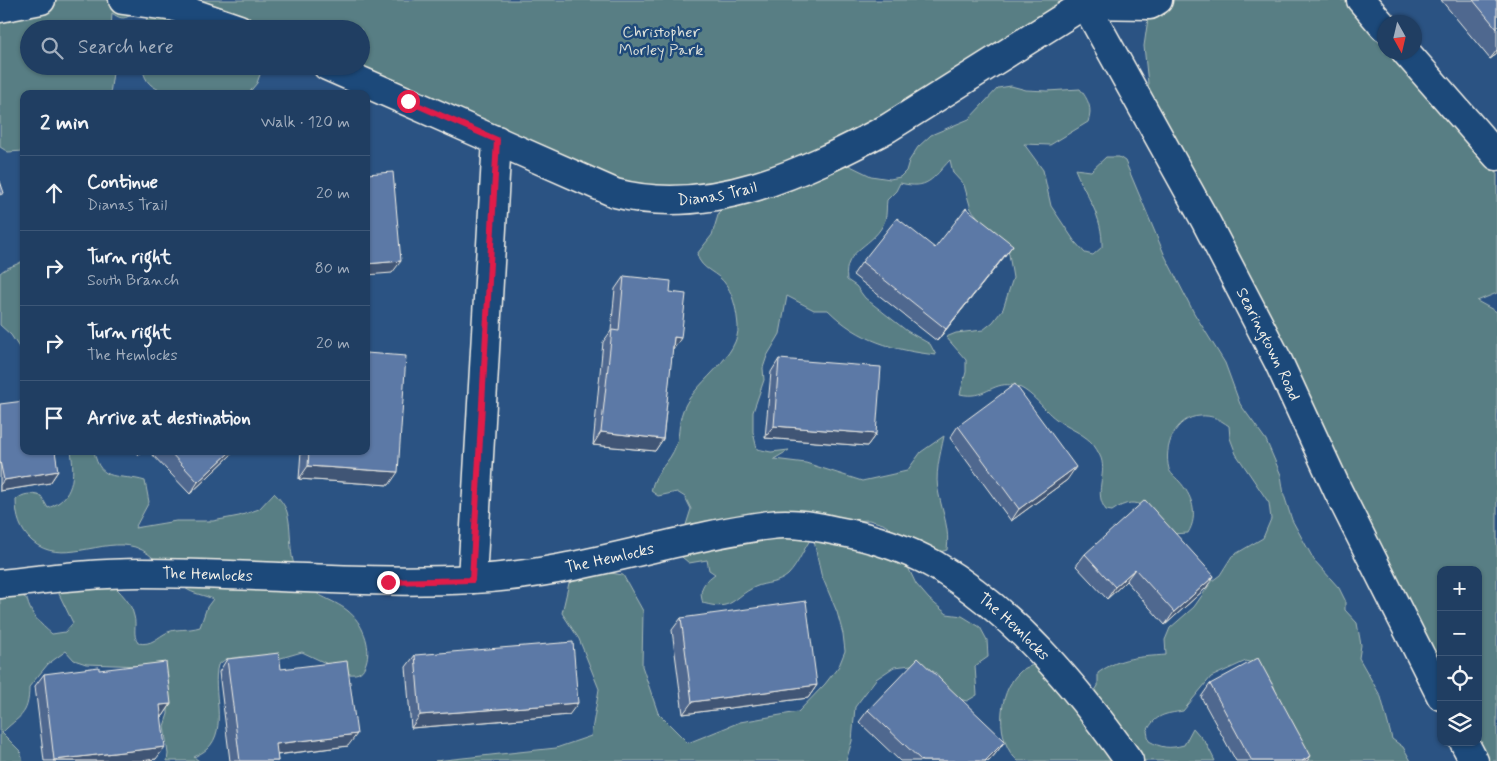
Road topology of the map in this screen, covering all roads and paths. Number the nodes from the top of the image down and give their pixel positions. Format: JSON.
{"nodes":[{"id":1,"x":41,"y":0,"type":"edge"},
{"id":2,"x":123,"y":0,"type":"edge"},
{"id":3,"x":1158,"y":0,"type":"edge"},
{"id":4,"x":1360,"y":0,"type":"edge"},
{"id":5,"x":1085,"y":1,"type":"edge"},
{"id":6,"x":0,"y":8,"type":"edge"},
{"id":7,"x":213,"y":20,"type":"edge"},
{"id":8,"x":1377,"y":20,"type":"edge"},
{"id":9,"x":1413,"y":60,"type":"edge"},
{"id":10,"x":348,"y":75,"type":"edge"},
{"id":11,"x":497,"y":140,"type":"junction"},
{"id":12,"x":1497,"y":156,"type":"edge"},
{"id":13,"x":472,"y":580,"type":"junction"},
{"id":14,"x":0,"y":584,"type":"edge"},
{"id":15,"x":1437,"y":688,"type":"edge"},
{"id":16,"x":1466,"y":746,"type":"edge"},
{"id":17,"x":1129,"y":761,"type":"edge"},
{"id":18,"x":1474,"y":761,"type":"edge"}],
"edges":[{"from":1,"to":6,"type":"street"},
{"from":2,"to":7,"type":"street"},
{"from":3,"to":5,"type":"street"},
{"from":4,"to":8,"type":"street"},
{"from":5,"to":11,"type":"street","name":"Dianas Trail"},
{"from":5,"to":15,"type":"street","name":"Searingtown Road"},
{"from":9,"to":12,"type":"street"},
{"from":10,"to":11,"type":"street","name":"Dianas Trail"},
{"from":11,"to":13,"type":"street"},
{"from":13,"to":14,"type":"street","name":"The Hemlocks"},
{"from":13,"to":17,"type":"street","name":"The Hemlocks"},
{"from":16,"to":18,"type":"street"}]}
